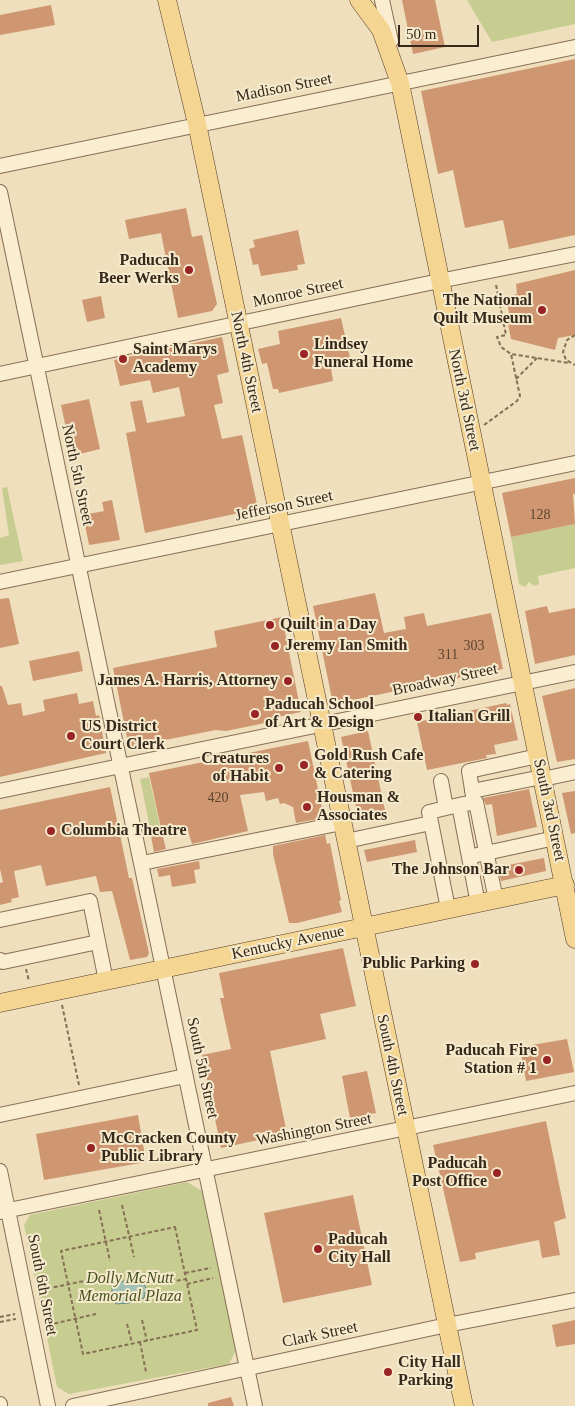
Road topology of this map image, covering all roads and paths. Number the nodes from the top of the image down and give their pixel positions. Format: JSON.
{"nodes":[{"id":1,"x":167,"y":0,"type":"edge"},
{"id":2,"x":359,"y":0,"type":"edge"},
{"id":3,"x":382,"y":0,"type":"edge"},
{"id":4,"x":575,"y":47,"type":"edge"},
{"id":5,"x":400,"y":83,"type":"junction"},
{"id":6,"x":197,"y":124,"type":"junction"},
{"id":7,"x":0,"y":166,"type":"edge"},
{"id":8,"x":0,"y":192,"type":"edge"},
{"id":9,"x":575,"y":254,"type":"edge"},
{"id":10,"x":439,"y":280,"type":"junction"},
{"id":11,"x":496,"y":285,"type":"dead end"},
{"id":12,"x":238,"y":324,"type":"junction"},
{"id":13,"x":575,"y":335,"type":"edge"},
{"id":14,"x":511,"y":354,"type":"junction"},
{"id":15,"x":537,"y":358,"type":"junction"},
{"id":16,"x":569,"y":363,"type":"junction"},
{"id":17,"x":575,"y":365,"type":"edge"},
{"id":18,"x":36,"y":366,"type":"junction"},
{"id":19,"x":0,"y":374,"type":"edge"},
{"id":20,"x":516,"y":379,"type":"junction"},
{"id":21,"x":484,"y":425,"type":"dead end"},
{"id":22,"x":575,"y":463,"type":"edge"},
{"id":23,"x":481,"y":482,"type":"junction"},
{"id":24,"x":280,"y":524,"type":"junction"},
{"id":25,"x":79,"y":565,"type":"junction"},
{"id":26,"x":0,"y":582,"type":"edge"},
{"id":27,"x":575,"y":672,"type":"edge"},
{"id":28,"x":523,"y":682,"type":"junction"},
{"id":29,"x":322,"y":724,"type":"junction"},
{"id":30,"x":538,"y":756,"type":"junction"},
{"id":31,"x":122,"y":766,"type":"junction"},
{"id":32,"x":575,"y":772,"type":"edge"},
{"id":33,"x":543,"y":778,"type":"junction"},
{"id":34,"x":441,"y":781,"type":"dead end"},
{"id":35,"x":0,"y":792,"type":"edge"},
{"id":36,"x":473,"y":796,"type":"junction"},
{"id":37,"x":453,"y":806,"type":"junction"},
{"id":38,"x":342,"y":823,"type":"junction"},
{"id":39,"x":431,"y":823,"type":"junction"},
{"id":40,"x":555,"y":838,"type":"junction"},
{"id":41,"x":346,"y":841,"type":"junction"},
{"id":42,"x":487,"y":852,"type":"junction"},
{"id":43,"x":469,"y":856,"type":"junction"},
{"id":44,"x":142,"y":863,"type":"junction"},
{"id":45,"x":570,"y":884,"type":"edge"},
{"id":46,"x":496,"y":900,"type":"junction"},
{"id":47,"x":478,"y":904,"type":"junction"},
{"id":48,"x":448,"y":909,"type":"junction"},
{"id":49,"x":0,"y":920,"type":"edge"},
{"id":50,"x":363,"y":928,"type":"junction"},
{"id":51,"x":575,"y":939,"type":"edge"},
{"id":52,"x":98,"y":942,"type":"junction"},
{"id":53,"x":0,"y":960,"type":"edge"},
{"id":54,"x":26,"y":969,"type":"dead end"},
{"id":55,"x":164,"y":969,"type":"junction"},
{"id":56,"x":29,"y":981,"type":"dead end"},
{"id":57,"x":106,"y":981,"type":"junction"},
{"id":58,"x":0,"y":1002,"type":"edge"},
{"id":59,"x":62,"y":1005,"type":"dead end"},
{"id":60,"x":186,"y":1076,"type":"junction"},
{"id":61,"x":80,"y":1090,"type":"dead end"},
{"id":62,"x":575,"y":1093,"type":"edge"},
{"id":63,"x":0,"y":1115,"type":"edge"},
{"id":64,"x":406,"y":1129,"type":"junction"},
{"id":65,"x":205,"y":1170,"type":"junction"},
{"id":66,"x":0,"y":1171,"type":"edge"},
{"id":67,"x":122,"y":1205,"type":"dead end"},
{"id":68,"x":99,"y":1210,"type":"dead end"},
{"id":69,"x":4,"y":1211,"type":"edge"},
{"id":70,"x":129,"y":1236,"type":"junction"},
{"id":71,"x":106,"y":1241,"type":"junction"},
{"id":72,"x":134,"y":1256,"type":"dead end"},
{"id":73,"x":110,"y":1261,"type":"dead end"},
{"id":74,"x":211,"y":1268,"type":"dead end"},
{"id":75,"x":184,"y":1273,"type":"junction"},
{"id":76,"x":213,"y":1278,"type":"dead end"},
{"id":77,"x":186,"y":1279,"type":"junction"},
{"id":78,"x":88,"y":1280,"type":"dead end"},
{"id":79,"x":164,"y":1283,"type":"dead end"},
{"id":80,"x":187,"y":1284,"type":"junction"},
{"id":81,"x":68,"y":1285,"type":"junction"},
{"id":82,"x":41,"y":1290,"type":"dead end"},
{"id":83,"x":575,"y":1300,"type":"edge"},
{"id":84,"x":15,"y":1314,"type":"dead end"},
{"id":85,"x":96,"y":1314,"type":"dead end"},
{"id":86,"x":0,"y":1317,"type":"edge"},
{"id":87,"x":16,"y":1319,"type":"dead end"},
{"id":88,"x":75,"y":1319,"type":"junction"},
{"id":89,"x":142,"y":1320,"type":"dead end"},
{"id":90,"x":0,"y":1322,"type":"edge"},
{"id":91,"x":127,"y":1324,"type":"dead end"},
{"id":92,"x":48,"y":1325,"type":"dead end"},
{"id":93,"x":447,"y":1325,"type":"junction"},
{"id":94,"x":147,"y":1341,"type":"junction"},
{"id":95,"x":140,"y":1342,"type":"junction"},
{"id":96,"x":132,"y":1344,"type":"junction"},
{"id":97,"x":248,"y":1369,"type":"junction"},
{"id":98,"x":146,"y":1372,"type":"dead end"},
{"id":99,"x":48,"y":1406,"type":"edge"},
{"id":100,"x":73,"y":1406,"type":"edge"},
{"id":101,"x":256,"y":1406,"type":"edge"},
{"id":102,"x":464,"y":1406,"type":"edge"}],
"edges":[{"from":1,"to":6,"type":"main road","name":"North 4th Street"},
{"from":2,"to":5,"type":"main road"},
{"from":3,"to":5,"type":"street","name":"North 3rd Street"},
{"from":4,"to":5,"type":"street","name":"Madison Street"},
{"from":5,"to":6,"type":"street","name":"Madison Street"},
{"from":5,"to":10,"type":"main road","name":"North 3rd Street"},
{"from":6,"to":7,"type":"street","name":"Madison Street"},
{"from":6,"to":12,"type":"main road","name":"North 4th Street"},
{"from":8,"to":18,"type":"street","name":"North 5th Street"},
{"from":9,"to":10,"type":"street","name":"Monroe Street"},
{"from":10,"to":12,"type":"street","name":"Monroe Street"},
{"from":10,"to":23,"type":"main road","name":"North 3rd Street"},
{"from":11,"to":14,"type":"path"},
{"from":12,"to":18,"type":"street","name":"Monroe Street"},
{"from":12,"to":24,"type":"main road","name":"North 4th Street"},
{"from":13,"to":16,"type":"path"},
{"from":14,"to":15,"type":"path"},
{"from":14,"to":20,"type":"path"},
{"from":15,"to":16,"type":"path"},
{"from":15,"to":20,"type":"path"},
{"from":16,"to":17,"type":"path"},
{"from":18,"to":19,"type":"street","name":"Monroe Street"},
{"from":18,"to":25,"type":"street","name":"North 5th Street"},
{"from":20,"to":21,"type":"path"},
{"from":22,"to":23,"type":"street","name":"Jefferson Street"},
{"from":23,"to":24,"type":"street","name":"Jefferson Street"},
{"from":23,"to":28,"type":"main road","name":"North 3rd Street"},
{"from":24,"to":25,"type":"street","name":"Jefferson Street"},
{"from":24,"to":29,"type":"main road","name":"North 4th Street"},
{"from":25,"to":26,"type":"street","name":"Jefferson Street"},
{"from":25,"to":31,"type":"street","name":"North 5th Street"},
{"from":27,"to":28,"type":"street","name":"Broadway Street"},
{"from":28,"to":29,"type":"street","name":"Broadway Street"},
{"from":28,"to":30,"type":"main road","name":"South 3rd Street"},
{"from":29,"to":31,"type":"street","name":"Broadway Street"},
{"from":29,"to":38,"type":"main road","name":"South 4th Street"},
{"from":30,"to":33,"type":"main road","name":"South 3rd Street"},
{"from":30,"to":36,"type":"street"},
{"from":31,"to":35,"type":"street","name":"Broadway Street"},
{"from":31,"to":44,"type":"street","name":"South 5th Street"},
{"from":32,"to":33,"type":"street"},
{"from":33,"to":36,"type":"street"},
{"from":33,"to":40,"type":"main road","name":"South 3rd Street"},
{"from":34,"to":37,"type":"street"},
{"from":36,"to":37,"type":"street"},
{"from":36,"to":42,"type":"street"},
{"from":37,"to":39,"type":"street"},
{"from":37,"to":43,"type":"street"},
{"from":38,"to":41,"type":"main road","name":"South 4th Street"},
{"from":38,"to":44,"type":"street"},
{"from":39,"to":41,"type":"street"},
{"from":39,"to":48,"type":"street"},
{"from":40,"to":42,"type":"street"},
{"from":40,"to":45,"type":"main road","name":"South 3rd Street"},
{"from":41,"to":50,"type":"main road","name":"South 4th Street"},
{"from":42,"to":43,"type":"street"},
{"from":42,"to":46,"type":"street"},
{"from":43,"to":47,"type":"street"},
{"from":44,"to":55,"type":"street","name":"South 5th Street"},
{"from":45,"to":46,"type":"main road","name":"Kentucky Avenue"},
{"from":45,"to":51,"type":"main road","name":"South 3rd Street"},
{"from":46,"to":47,"type":"main road","name":"Kentucky Avenue"},
{"from":47,"to":48,"type":"main road","name":"Kentucky Avenue"},
{"from":48,"to":50,"type":"main road","name":"Kentucky Avenue"},
{"from":49,"to":52,"type":"street"},
{"from":50,"to":55,"type":"main road","name":"Kentucky Avenue"},
{"from":50,"to":64,"type":"main road","name":"South 4th Street"},
{"from":52,"to":53,"type":"street"},
{"from":52,"to":57,"type":"street"},
{"from":54,"to":56,"type":"path"},
{"from":55,"to":57,"type":"main road","name":"Kentucky Avenue"},
{"from":55,"to":60,"type":"street","name":"South 5th Street"},
{"from":57,"to":58,"type":"main road","name":"Kentucky Avenue"},
{"from":59,"to":61,"type":"path"},
{"from":60,"to":63,"type":"street"},
{"from":60,"to":65,"type":"street","name":"South 5th Street"},
{"from":62,"to":64,"type":"street","name":"Washington Street"},
{"from":64,"to":65,"type":"street","name":"Washington Street"},
{"from":64,"to":93,"type":"main road","name":"South 4th Street"},
{"from":65,"to":69,"type":"street","name":"Washington Street"},
{"from":65,"to":97,"type":"street","name":"South 5th Street"},
{"from":66,"to":69,"type":"street","name":"South 6th Street"},
{"from":67,"to":70,"type":"path"},
{"from":68,"to":71,"type":"path"},
{"from":69,"to":99,"type":"street","name":"South 6th Street"},
{"from":70,"to":71,"type":"path"},
{"from":70,"to":72,"type":"path"},
{"from":70,"to":75,"type":"path"},
{"from":71,"to":73,"type":"path"},
{"from":71,"to":81,"type":"path"},
{"from":74,"to":75,"type":"path"},
{"from":75,"to":77,"type":"path"},
{"from":76,"to":80,"type":"path"},
{"from":77,"to":79,"type":"path"},
{"from":77,"to":80,"type":"path"},
{"from":78,"to":81,"type":"path"},
{"from":80,"to":94,"type":"path"},
{"from":81,"to":82,"type":"path"},
{"from":81,"to":88,"type":"path"},
{"from":83,"to":93,"type":"street","name":"Clark Street"},
{"from":84,"to":86,"type":"path"},
{"from":85,"to":88,"type":"path"},
{"from":87,"to":90,"type":"path"},
{"from":88,"to":92,"type":"path"},
{"from":88,"to":96,"type":"path"},
{"from":89,"to":94,"type":"path"},
{"from":91,"to":96,"type":"path"},
{"from":93,"to":97,"type":"street","name":"Clark Street"},
{"from":93,"to":102,"type":"main road","name":"South 4th Street"},
{"from":94,"to":95,"type":"path"},
{"from":95,"to":96,"type":"path"},
{"from":95,"to":98,"type":"path"},
{"from":97,"to":100,"type":"street","name":"Clark Street"},
{"from":97,"to":101,"type":"street","name":"South 5th Street"}]}
